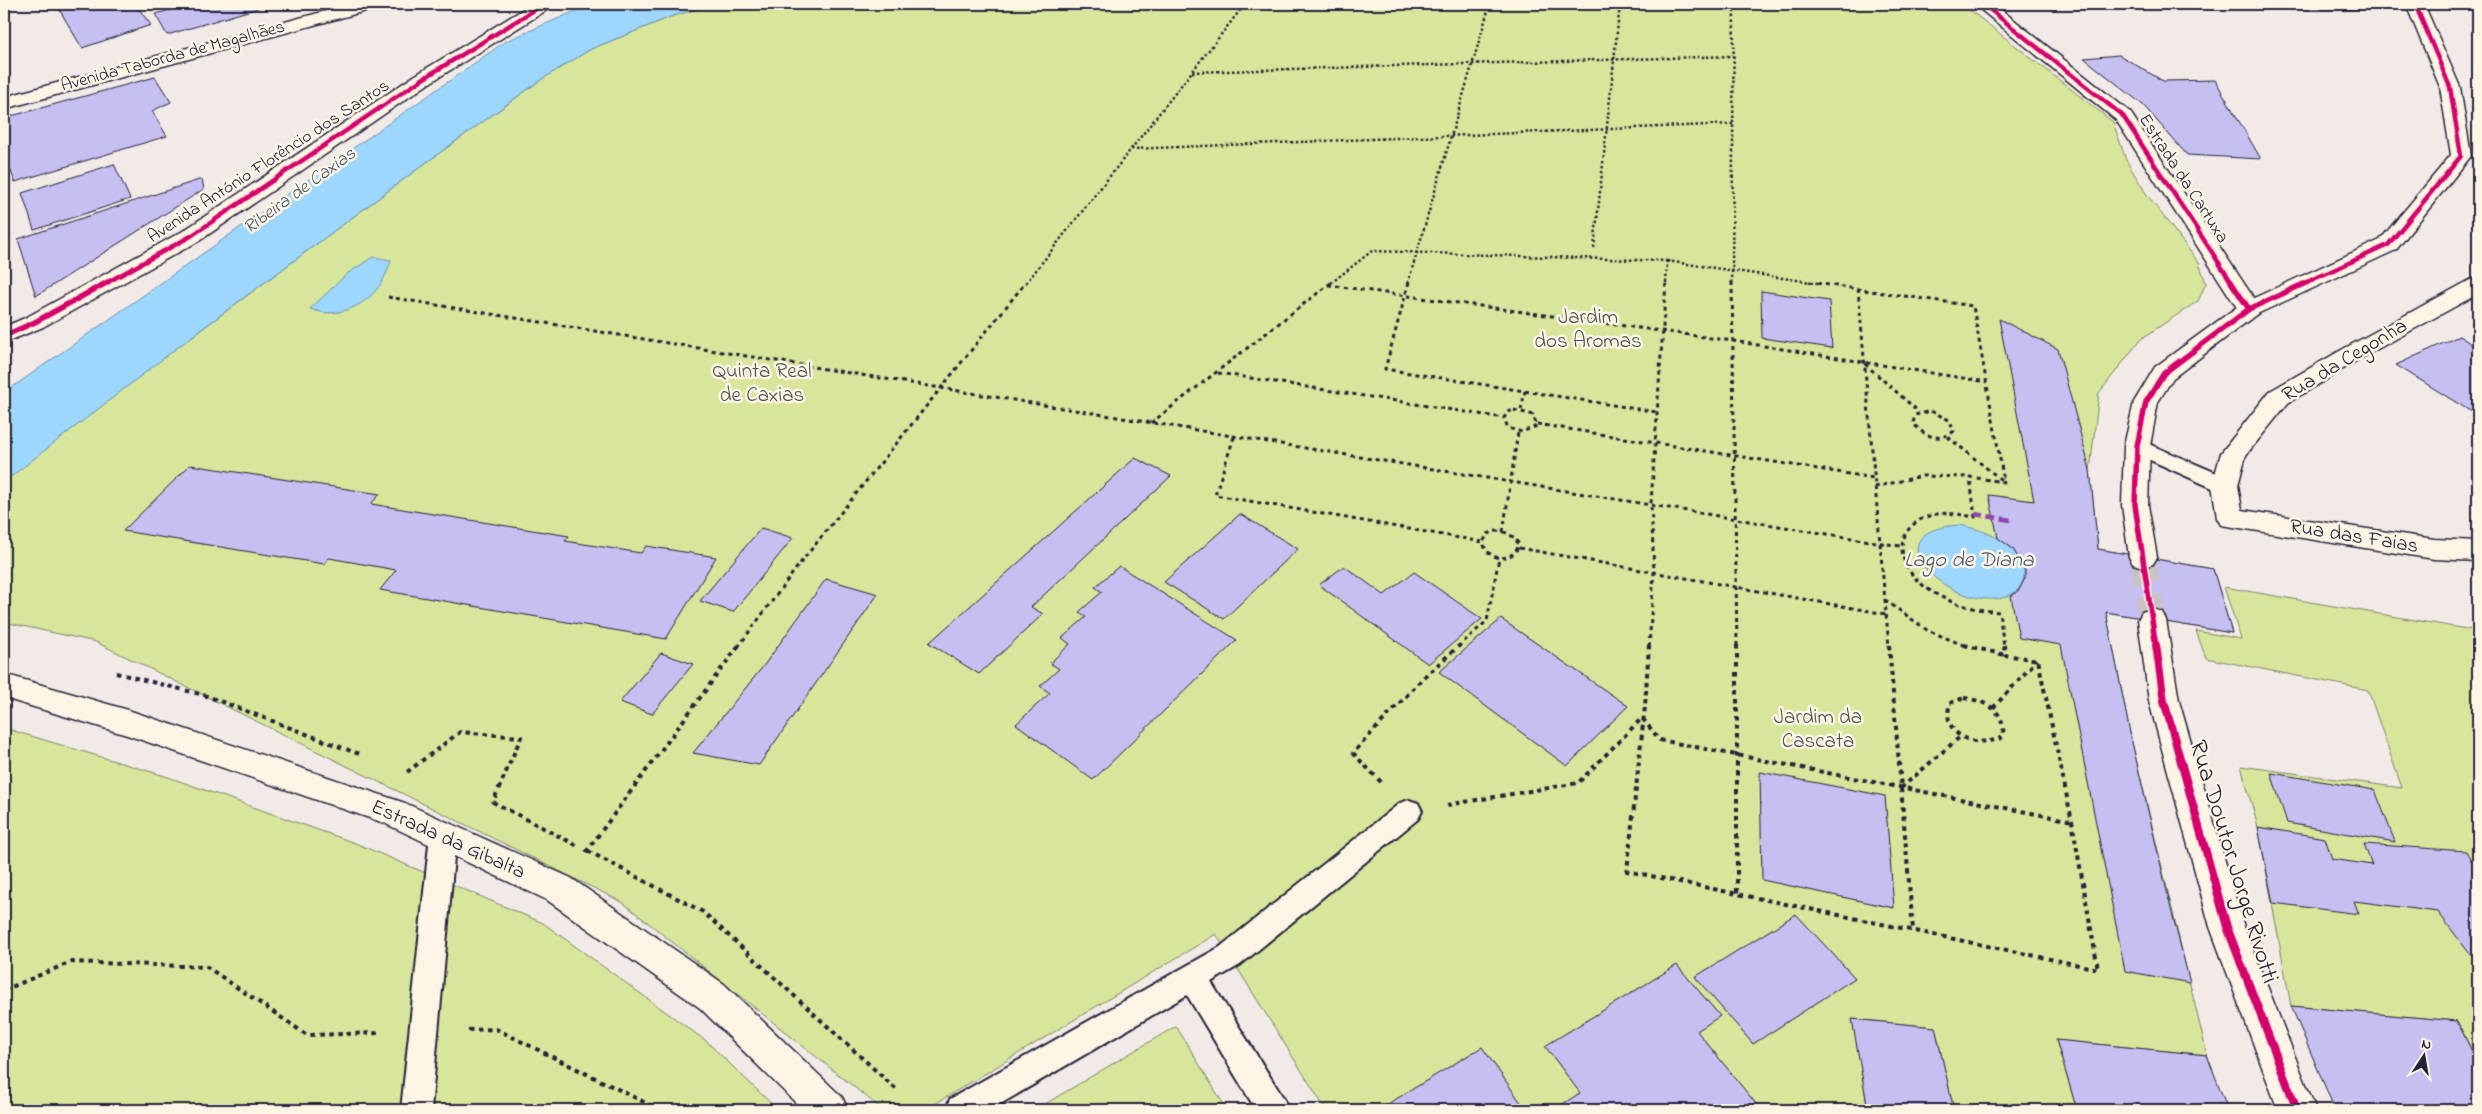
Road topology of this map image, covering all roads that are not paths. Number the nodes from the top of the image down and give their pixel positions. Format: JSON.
{"nodes":[{"id":1,"x":371,"y":4,"type":"edge"},
{"id":2,"x":544,"y":4,"type":"edge"},
{"id":3,"x":1983,"y":4,"type":"edge"},
{"id":4,"x":2415,"y":4,"type":"edge"},
{"id":5,"x":4,"y":103,"type":"edge"},
{"id":6,"x":2478,"y":285,"type":"edge"},
{"id":7,"x":2249,"y":309,"type":"junction"},
{"id":8,"x":4,"y":336,"type":"edge"},
{"id":9,"x":2137,"y":446,"type":"junction"},
{"id":10,"x":2225,"y":484,"type":"junction"},
{"id":11,"x":2230,"y":518,"type":"joint"},
{"id":12,"x":2478,"y":551,"type":"edge"},
{"id":13,"x":2143,"y":557,"type":"tunnel mouth"},
{"id":14,"x":2152,"y":620,"type":"tunnel mouth"},
{"id":15,"x":4,"y":686,"type":"edge"},
{"id":16,"x":1409,"y":811,"type":"road end"},
{"id":17,"x":443,"y":835,"type":"junction"},
{"id":18,"x":1192,"y":977,"type":"junction"},
{"id":19,"x":416,"y":1110,"type":"edge"},
{"id":20,"x":829,"y":1110,"type":"edge"},
{"id":21,"x":961,"y":1110,"type":"edge"},
{"id":22,"x":1273,"y":1110,"type":"edge"},
{"id":23,"x":2297,"y":1110,"type":"edge"}],
"edges":[{"from":1,"to":5,"type":"street","name":"Avenida Taborda de Magalhães"},
{"from":2,"to":8,"type":"street","name":"Avenida António Florêncio dos Santos"},
{"from":3,"to":7,"type":"street","name":"Estrada da Cartuxa"},
{"from":4,"to":7,"type":"street"},
{"from":6,"to":10,"type":"street","name":"Rua da Cegonha"},
{"from":7,"to":9,"type":"street"},
{"from":9,"to":10,"type":"lane"},
{"from":9,"to":13,"type":"street"},
{"from":10,"to":11,"type":"street","name":"Rua da Cegonha"},
{"from":11,"to":12,"type":"street","name":"Rua das Faias"},
{"from":14,"to":23,"type":"street","name":"Rua Doutor Jorge Rivotti"},
{"from":15,"to":17,"type":"street","name":"Estrada da Gibalta"},
{"from":16,"to":18,"type":"lane"},
{"from":17,"to":19,"type":"lane"},
{"from":17,"to":20,"type":"street","name":"Estrada da Gibalta"},
{"from":18,"to":21,"type":"lane"},
{"from":18,"to":22,"type":"lane"}]}
